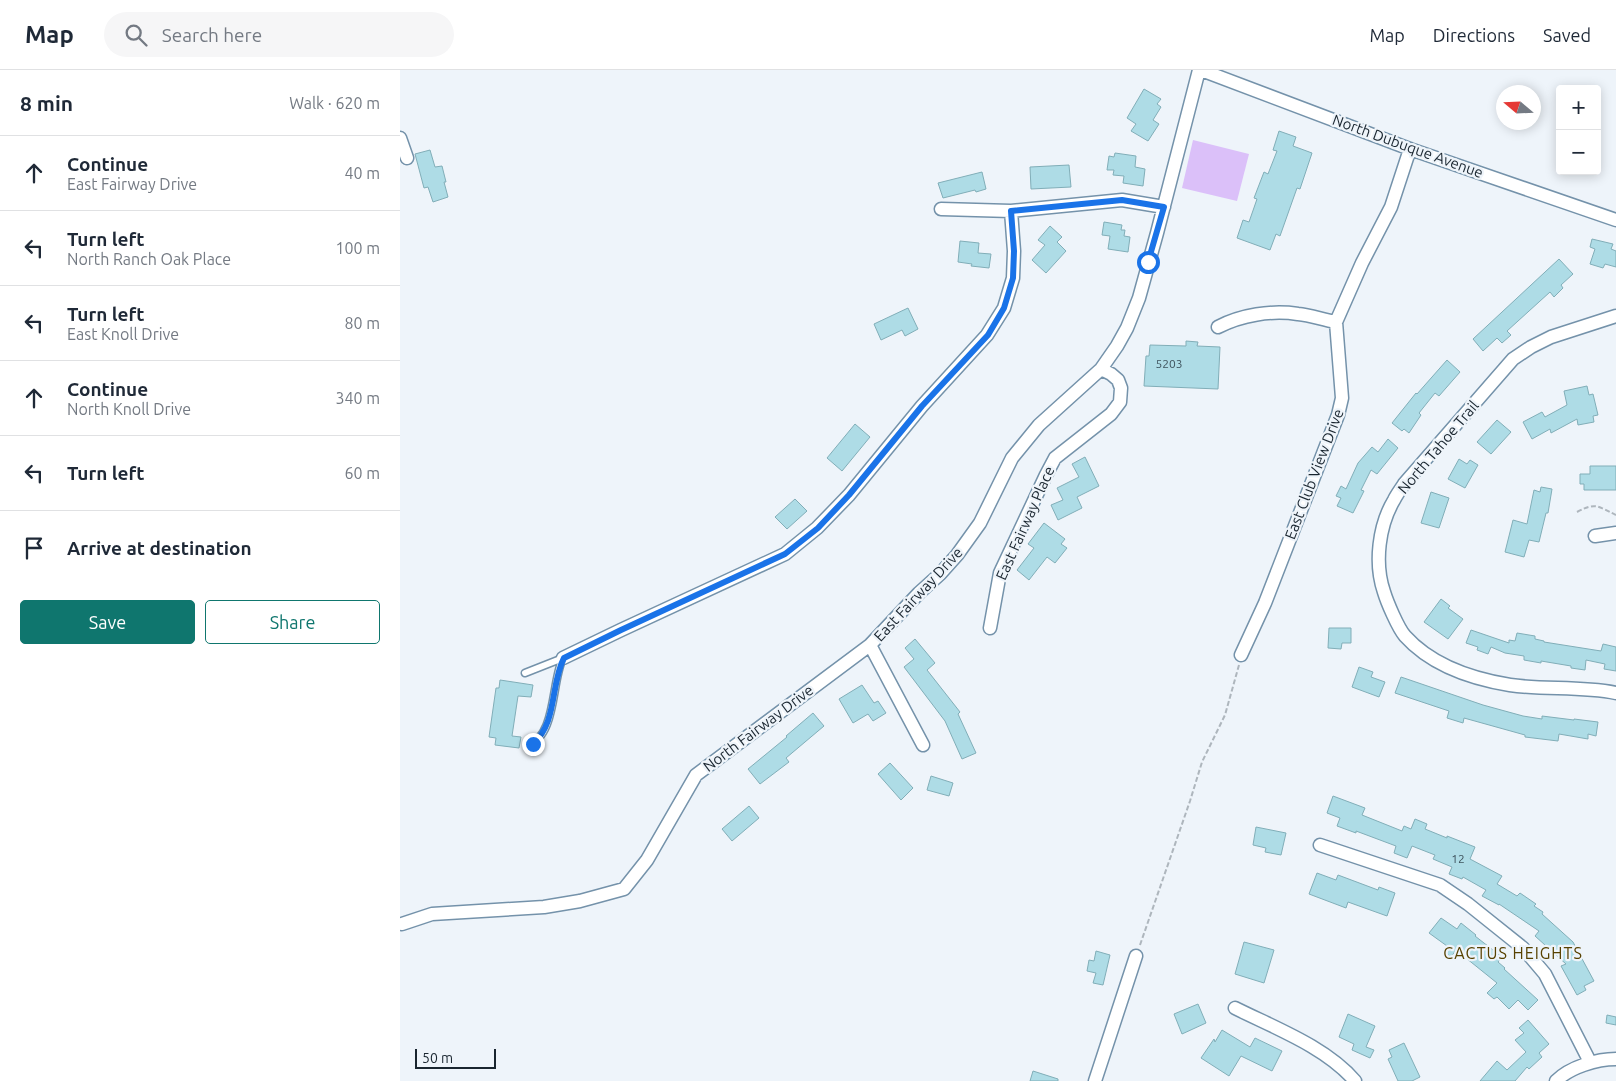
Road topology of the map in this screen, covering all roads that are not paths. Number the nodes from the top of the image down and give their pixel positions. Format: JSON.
{"nodes":[{"id":1,"x":1200,"y":70,"type":"edge"},
{"id":2,"x":400,"y":138,"type":"edge"},
{"id":3,"x":1410,"y":149,"type":"junction"},
{"id":4,"x":407,"y":158,"type":"dead end"},
{"id":5,"x":1164,"y":207,"type":"junction"},
{"id":6,"x":941,"y":209,"type":"dead end"},
{"id":7,"x":1011,"y":211,"type":"junction"},
{"id":8,"x":1616,"y":220,"type":"edge"},
{"id":9,"x":1616,"y":316,"type":"edge"},
{"id":10,"x":1336,"y":322,"type":"junction"},
{"id":11,"x":1218,"y":327,"type":"dead end"},
{"id":12,"x":1101,"y":369,"type":"junction"},
{"id":13,"x":1616,"y":534,"type":"edge"},
{"id":14,"x":1595,"y":536,"type":"dead end"},
{"id":15,"x":990,"y":628,"type":"dead end"},
{"id":16,"x":870,"y":645,"type":"junction"},
{"id":17,"x":1241,"y":655,"type":"road end"},
{"id":18,"x":564,"y":658,"type":"junction"},
{"id":19,"x":524,"y":673,"type":"dead end"},
{"id":20,"x":1616,"y":693,"type":"edge"},
{"id":21,"x":923,"y":745,"type":"dead end"},
{"id":22,"x":526,"y":746,"type":"dead end"},
{"id":23,"x":1320,"y":844,"type":"dead end"},
{"id":24,"x":402,"y":924,"type":"dead end"},
{"id":25,"x":1136,"y":956,"type":"road end"},
{"id":26,"x":1235,"y":1008,"type":"dead end"},
{"id":27,"x":1616,"y":1059,"type":"edge"},
{"id":28,"x":1590,"y":1062,"type":"junction"},
{"id":29,"x":1095,"y":1081,"type":"edge"},
{"id":30,"x":1354,"y":1081,"type":"edge"},
{"id":31,"x":1556,"y":1081,"type":"edge"}],
"edges":[{"from":1,"to":3,"type":"street","name":"North Dubuque Avenue"},
{"from":1,"to":5,"type":"street","name":"East Fairway Drive"},
{"from":2,"to":4,"type":"street"},
{"from":3,"to":8,"type":"street","name":"North Dubuque Avenue"},
{"from":3,"to":10,"type":"street","name":"East Club View Drive"},
{"from":5,"to":7,"type":"street"},
{"from":5,"to":12,"type":"street","name":"East Fairway Drive"},
{"from":6,"to":7,"type":"street"},
{"from":7,"to":18,"type":"street"},
{"from":9,"to":20,"type":"street","name":"North Tahoe Trail"},
{"from":10,"to":11,"type":"street"},
{"from":10,"to":17,"type":"street","name":"East Club View Drive"},
{"from":12,"to":15,"type":"street","name":"East Fairway Place"},
{"from":12,"to":16,"type":"street","name":"East Fairway Drive"},
{"from":13,"to":14,"type":"street"},
{"from":16,"to":21,"type":"street"},
{"from":16,"to":24,"type":"street","name":"North Fairway Drive"},
{"from":18,"to":19,"type":"lane"},
{"from":18,"to":22,"type":"lane"},
{"from":23,"to":28,"type":"street"},
{"from":25,"to":29,"type":"street"},
{"from":26,"to":30,"type":"street"},
{"from":27,"to":28,"type":"street"},
{"from":28,"to":31,"type":"street"}]}
